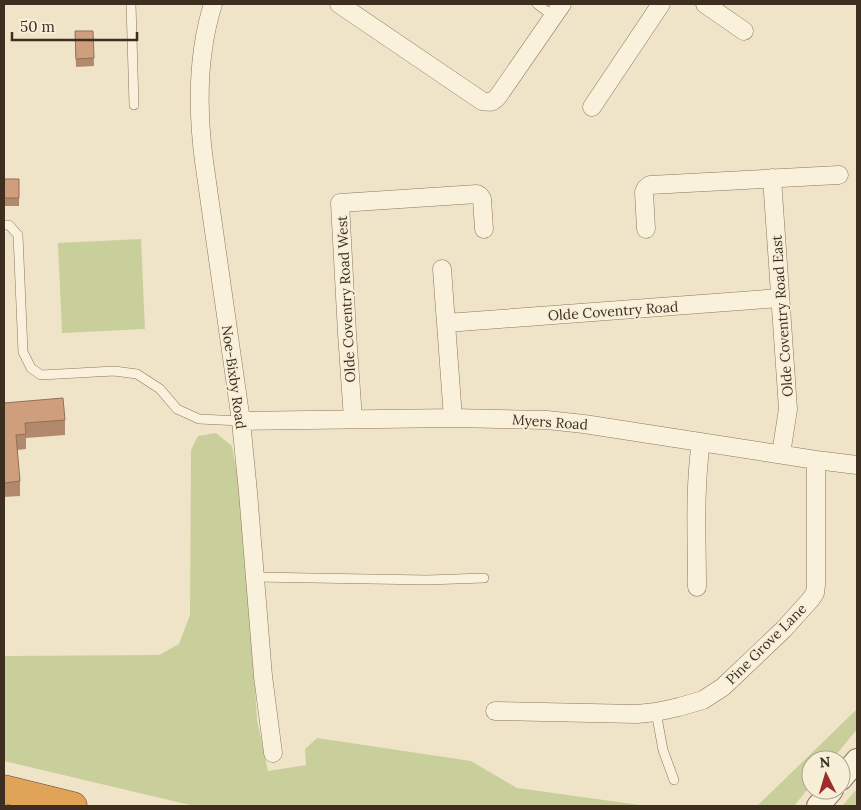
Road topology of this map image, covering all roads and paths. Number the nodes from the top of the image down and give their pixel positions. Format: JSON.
{"nodes":[{"id":1,"x":131,"y":4,"type":"edge"},
{"id":2,"x":213,"y":4,"type":"edge"},
{"id":3,"x":339,"y":4,"type":"edge"},
{"id":4,"x":536,"y":4,"type":"edge"},
{"id":5,"x":661,"y":4,"type":"edge"},
{"id":6,"x":705,"y":4,"type":"edge"},
{"id":7,"x":557,"y":10,"type":"edge"},
{"id":8,"x":744,"y":30,"type":"dead end"},
{"id":9,"x":134,"y":105,"type":"dead end"},
{"id":10,"x":592,"y":107,"type":"dead end"},
{"id":11,"x":839,"y":175,"type":"dead end"},
{"id":12,"x":772,"y":178,"type":"junction"},
{"id":13,"x":4,"y":225,"type":"edge"},
{"id":14,"x":484,"y":229,"type":"dead end"},
{"id":15,"x":646,"y":229,"type":"dead end"},
{"id":16,"x":442,"y":269,"type":"dead end"},
{"id":17,"x":780,"y":298,"type":"junction"},
{"id":18,"x":446,"y":324,"type":"junction"},
{"id":19,"x":453,"y":418,"type":"junction"},
{"id":20,"x":353,"y":419,"type":"junction"},
{"id":21,"x":241,"y":421,"type":"junction"},
{"id":22,"x":702,"y":442,"type":"junction"},
{"id":23,"x":781,"y":454,"type":"junction"},
{"id":24,"x":816,"y":460,"type":"junction"},
{"id":25,"x":857,"y":465,"type":"edge"},
{"id":26,"x":255,"y":577,"type":"junction"},
{"id":27,"x":484,"y":578,"type":"dead end"},
{"id":28,"x":697,"y":587,"type":"dead end"},
{"id":29,"x":495,"y":710,"type":"dead end"},
{"id":30,"x":656,"y":712,"type":"junction"},
{"id":31,"x":273,"y":753,"type":"dead end"},
{"id":32,"x":674,"y":780,"type":"dead end"},
{"id":33,"x":4,"y":789,"type":"edge"},
{"id":34,"x":73,"y":806,"type":"edge"}],
"edges":[{"from":1,"to":9,"type":"lane"},
{"from":2,"to":21,"type":"street","name":"Noe-Bixby Road"},
{"from":3,"to":7,"type":"street"},
{"from":4,"to":7,"type":"lane"},
{"from":5,"to":10,"type":"street"},
{"from":6,"to":8,"type":"street"},
{"from":11,"to":12,"type":"street"},
{"from":12,"to":15,"type":"street"},
{"from":12,"to":17,"type":"street","name":"Olde Coventry Road East"},
{"from":13,"to":21,"type":"lane"},
{"from":14,"to":20,"type":"street","name":"Olde Coventry Road West"},
{"from":16,"to":18,"type":"street"},
{"from":17,"to":18,"type":"street","name":"Olde Coventry Road"},
{"from":17,"to":23,"type":"street","name":"Olde Coventry Road East"},
{"from":18,"to":19,"type":"street"},
{"from":19,"to":20,"type":"street","name":"Myers Road"},
{"from":19,"to":22,"type":"street","name":"Myers Road"},
{"from":20,"to":21,"type":"street","name":"Myers Road"},
{"from":21,"to":26,"type":"street","name":"Noe-Bixby Road"},
{"from":22,"to":23,"type":"street","name":"Myers Road"},
{"from":22,"to":28,"type":"street"},
{"from":23,"to":24,"type":"street","name":"Myers Road"},
{"from":24,"to":25,"type":"street","name":"Myers Road"},
{"from":24,"to":30,"type":"street","name":"Pine Grove Lane"},
{"from":26,"to":27,"type":"lane"},
{"from":26,"to":31,"type":"street","name":"Noe-Bixby Road"},
{"from":29,"to":30,"type":"street","name":"Pine Grove Lane"},
{"from":30,"to":32,"type":"lane"},
{"from":33,"to":34,"type":"highway"}]}
